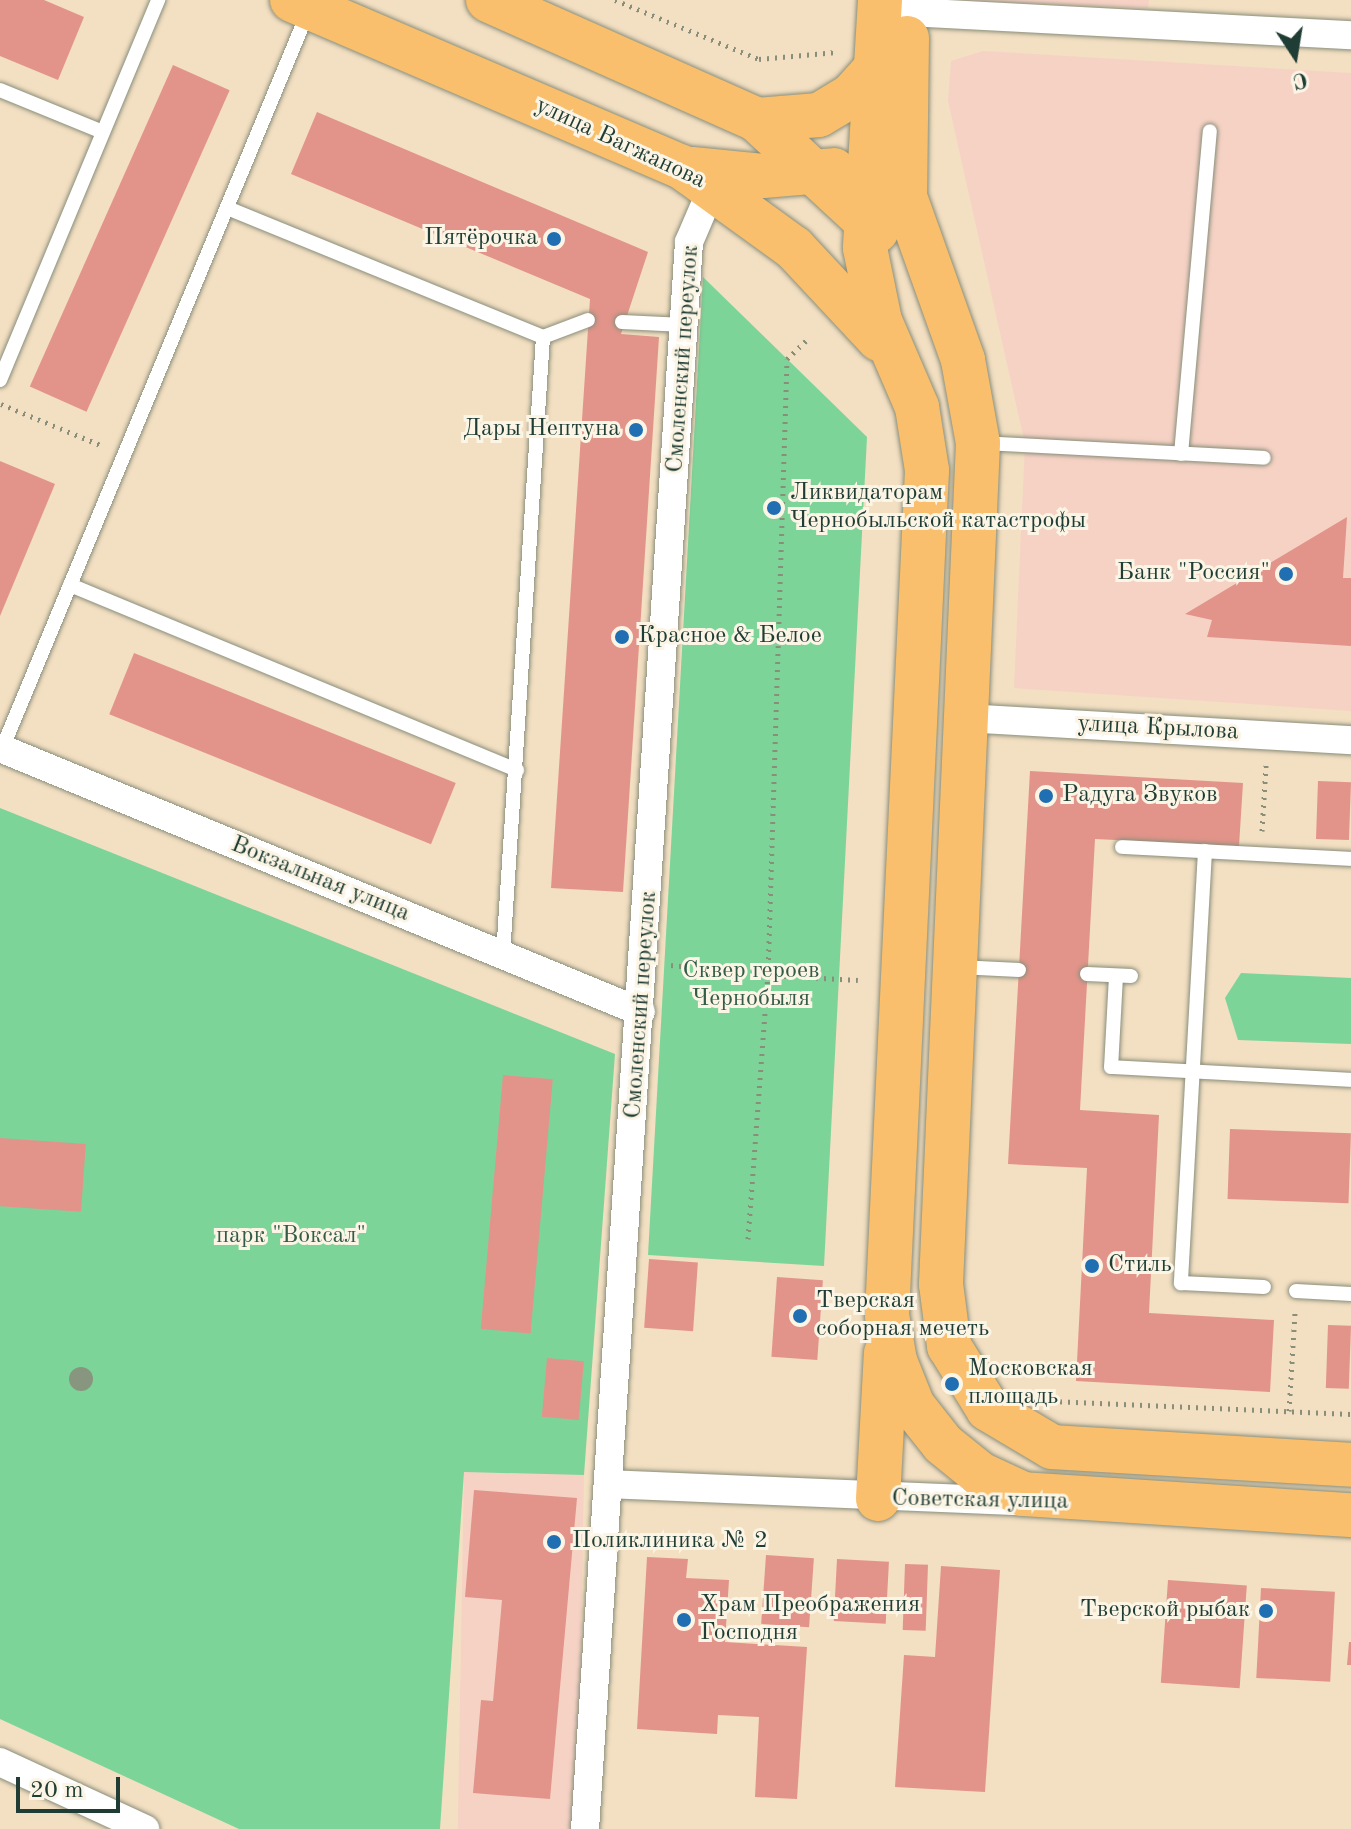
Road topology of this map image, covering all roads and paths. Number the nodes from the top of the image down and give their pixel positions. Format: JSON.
{"nodes":[{"id":1,"x":158,"y":0,"type":"edge"},
{"id":2,"x":488,"y":0,"type":"edge"},
{"id":3,"x":615,"y":0,"type":"edge"},
{"id":4,"x":301,"y":4,"type":"edge"},
{"id":5,"x":899,"y":4,"type":"edge"},
{"id":6,"x":1351,"y":35,"type":"edge"},
{"id":7,"x":873,"y":61,"type":"junction"},
{"id":8,"x":0,"y":90,"type":"edge"},
{"id":9,"x":757,"y":120,"type":"junction"},
{"id":10,"x":1210,"y":131,"type":"dead end"},
{"id":11,"x":103,"y":132,"type":"junction"},
{"id":12,"x":868,"y":146,"type":"junction"},
{"id":13,"x":818,"y":172,"type":"junction"},
{"id":14,"x":697,"y":176,"type":"junction"},
{"id":15,"x":227,"y":208,"type":"junction"},
{"id":16,"x":864,"y":218,"type":"junction"},
{"id":17,"x":588,"y":320,"type":"dead end"},
{"id":18,"x":622,"y":322,"type":"dead end"},
{"id":19,"x":684,"y":325,"type":"junction"},
{"id":20,"x":543,"y":337,"type":"junction"},
{"id":21,"x":808,"y":339,"type":"dead end"},
{"id":22,"x":958,"y":347,"type":"junction"},
{"id":23,"x":898,"y":363,"type":"junction"},
{"id":24,"x":0,"y":380,"type":"edge"},
{"id":25,"x":0,"y":404,"type":"edge"},
{"id":26,"x":978,"y":443,"type":"junction"},
{"id":27,"x":1181,"y":454,"type":"junction"},
{"id":28,"x":124,"y":455,"type":"junction"},
{"id":29,"x":1264,"y":458,"type":"dead end"},
{"id":30,"x":70,"y":585,"type":"junction"},
{"id":31,"x":974,"y":718,"type":"junction"},
{"id":32,"x":1351,"y":740,"type":"edge"},
{"id":33,"x":1,"y":748,"type":"edge"},
{"id":34,"x":1267,"y":748,"type":"dead end"},
{"id":35,"x":517,"y":770,"type":"junction"},
{"id":36,"x":1122,"y":847,"type":"dead end"},
{"id":37,"x":1205,"y":851,"type":"junction"},
{"id":38,"x":1261,"y":854,"type":"junction"},
{"id":39,"x":1351,"y":859,"type":"edge"},
{"id":40,"x":503,"y":955,"type":"junction"},
{"id":41,"x":647,"y":962,"type":"junction"},
{"id":42,"x":954,"y":967,"type":"junction"},
{"id":43,"x":1019,"y":970,"type":"dead end"},
{"id":44,"x":1087,"y":974,"type":"dead end"},
{"id":45,"x":768,"y":975,"type":"junction"},
{"id":46,"x":858,"y":980,"type":"dead end"},
{"id":47,"x":641,"y":1012,"type":"junction"},
{"id":48,"x":1192,"y":1072,"type":"junction"},
{"id":49,"x":1351,"y":1080,"type":"edge"},
{"id":50,"x":748,"y":1239,"type":"dead end"},
{"id":51,"x":1264,"y":1287,"type":"dead end"},
{"id":52,"x":1296,"y":1291,"type":"joint"},
{"id":53,"x":1351,"y":1294,"type":"edge"},
{"id":54,"x":887,"y":1315,"type":"junction"},
{"id":55,"x":1039,"y":1401,"type":"dead end"},
{"id":56,"x":1289,"y":1411,"type":"junction"},
{"id":57,"x":1351,"y":1414,"type":"edge"},
{"id":58,"x":1351,"y":1465,"type":"edge"},
{"id":59,"x":608,"y":1484,"type":"junction"},
{"id":60,"x":878,"y":1499,"type":"junction"},
{"id":61,"x":1054,"y":1501,"type":"junction"},
{"id":62,"x":1351,"y":1515,"type":"edge"},
{"id":63,"x":0,"y":1762,"type":"edge"},
{"id":64,"x":145,"y":1829,"type":"edge"},
{"id":65,"x":585,"y":1829,"type":"edge"}],
"edges":[{"from":1,"to":11,"type":"lane"},
{"from":2,"to":9,"type":"main road"},
{"from":3,"to":7,"type":"path"},
{"from":4,"to":14,"type":"main road","name":"улица Вагжанова"},
{"from":4,"to":15,"type":"lane"},
{"from":5,"to":6,"type":"street"},
{"from":5,"to":7,"type":"main road"},
{"from":7,"to":9,"type":"main road"},
{"from":7,"to":12,"type":"main road"},
{"from":7,"to":22,"type":"main road"},
{"from":8,"to":11,"type":"lane"},
{"from":9,"to":13,"type":"main road"},
{"from":10,"to":27,"type":"lane"},
{"from":11,"to":24,"type":"lane"},
{"from":12,"to":13,"type":"main road"},
{"from":12,"to":16,"type":"main road"},
{"from":13,"to":14,"type":"main road"},
{"from":13,"to":16,"type":"main road"},
{"from":14,"to":19,"type":"street","name":"Смоленский переулок"},
{"from":14,"to":23,"type":"main road","name":"улица Вагжанова"},
{"from":15,"to":20,"type":"lane"},
{"from":15,"to":28,"type":"lane"},
{"from":16,"to":22,"type":"main road"},
{"from":16,"to":23,"type":"main road"},
{"from":17,"to":20,"type":"lane"},
{"from":18,"to":19,"type":"lane"},
{"from":19,"to":41,"type":"street","name":"Смоленский переулок"},
{"from":20,"to":35,"type":"lane"},
{"from":21,"to":45,"type":"path"},
{"from":22,"to":26,"type":"main road"},
{"from":23,"to":54,"type":"main road"},
{"from":25,"to":28,"type":"path"},
{"from":26,"to":27,"type":"lane"},
{"from":26,"to":31,"type":"main road"},
{"from":27,"to":29,"type":"lane"},
{"from":28,"to":30,"type":"lane"},
{"from":30,"to":33,"type":"lane"},
{"from":30,"to":35,"type":"lane"},
{"from":31,"to":32,"type":"street","name":"улица Крылова"},
{"from":31,"to":42,"type":"main road"},
{"from":33,"to":40,"type":"street","name":"Вокзальная улица"},
{"from":34,"to":38,"type":"path"},
{"from":35,"to":40,"type":"lane"},
{"from":36,"to":37,"type":"lane"},
{"from":37,"to":38,"type":"lane"},
{"from":37,"to":48,"type":"lane"},
{"from":38,"to":39,"type":"lane"},
{"from":40,"to":47,"type":"street","name":"Вокзальная улица"},
{"from":41,"to":45,"type":"path"},
{"from":41,"to":47,"type":"street","name":"Смоленский переулок"},
{"from":42,"to":43,"type":"lane"},
{"from":42,"to":58,"type":"main road"},
{"from":44,"to":48,"type":"lane"},
{"from":45,"to":46,"type":"path"},
{"from":45,"to":50,"type":"path"},
{"from":47,"to":59,"type":"street","name":"Смоленский переулок"},
{"from":48,"to":49,"type":"lane"},
{"from":48,"to":51,"type":"lane"},
{"from":52,"to":53,"type":"lane"},
{"from":52,"to":56,"type":"path"},
{"from":54,"to":60,"type":"main road"},
{"from":54,"to":61,"type":"main road"},
{"from":55,"to":56,"type":"path"},
{"from":56,"to":57,"type":"path"},
{"from":59,"to":60,"type":"street","name":"Советская улица"},
{"from":59,"to":65,"type":"street","name":"Смоленский переулок"},
{"from":60,"to":61,"type":"street","name":"Советская улица"},
{"from":61,"to":62,"type":"main road","name":"Советская улица"},
{"from":63,"to":64,"type":"street"}]}
